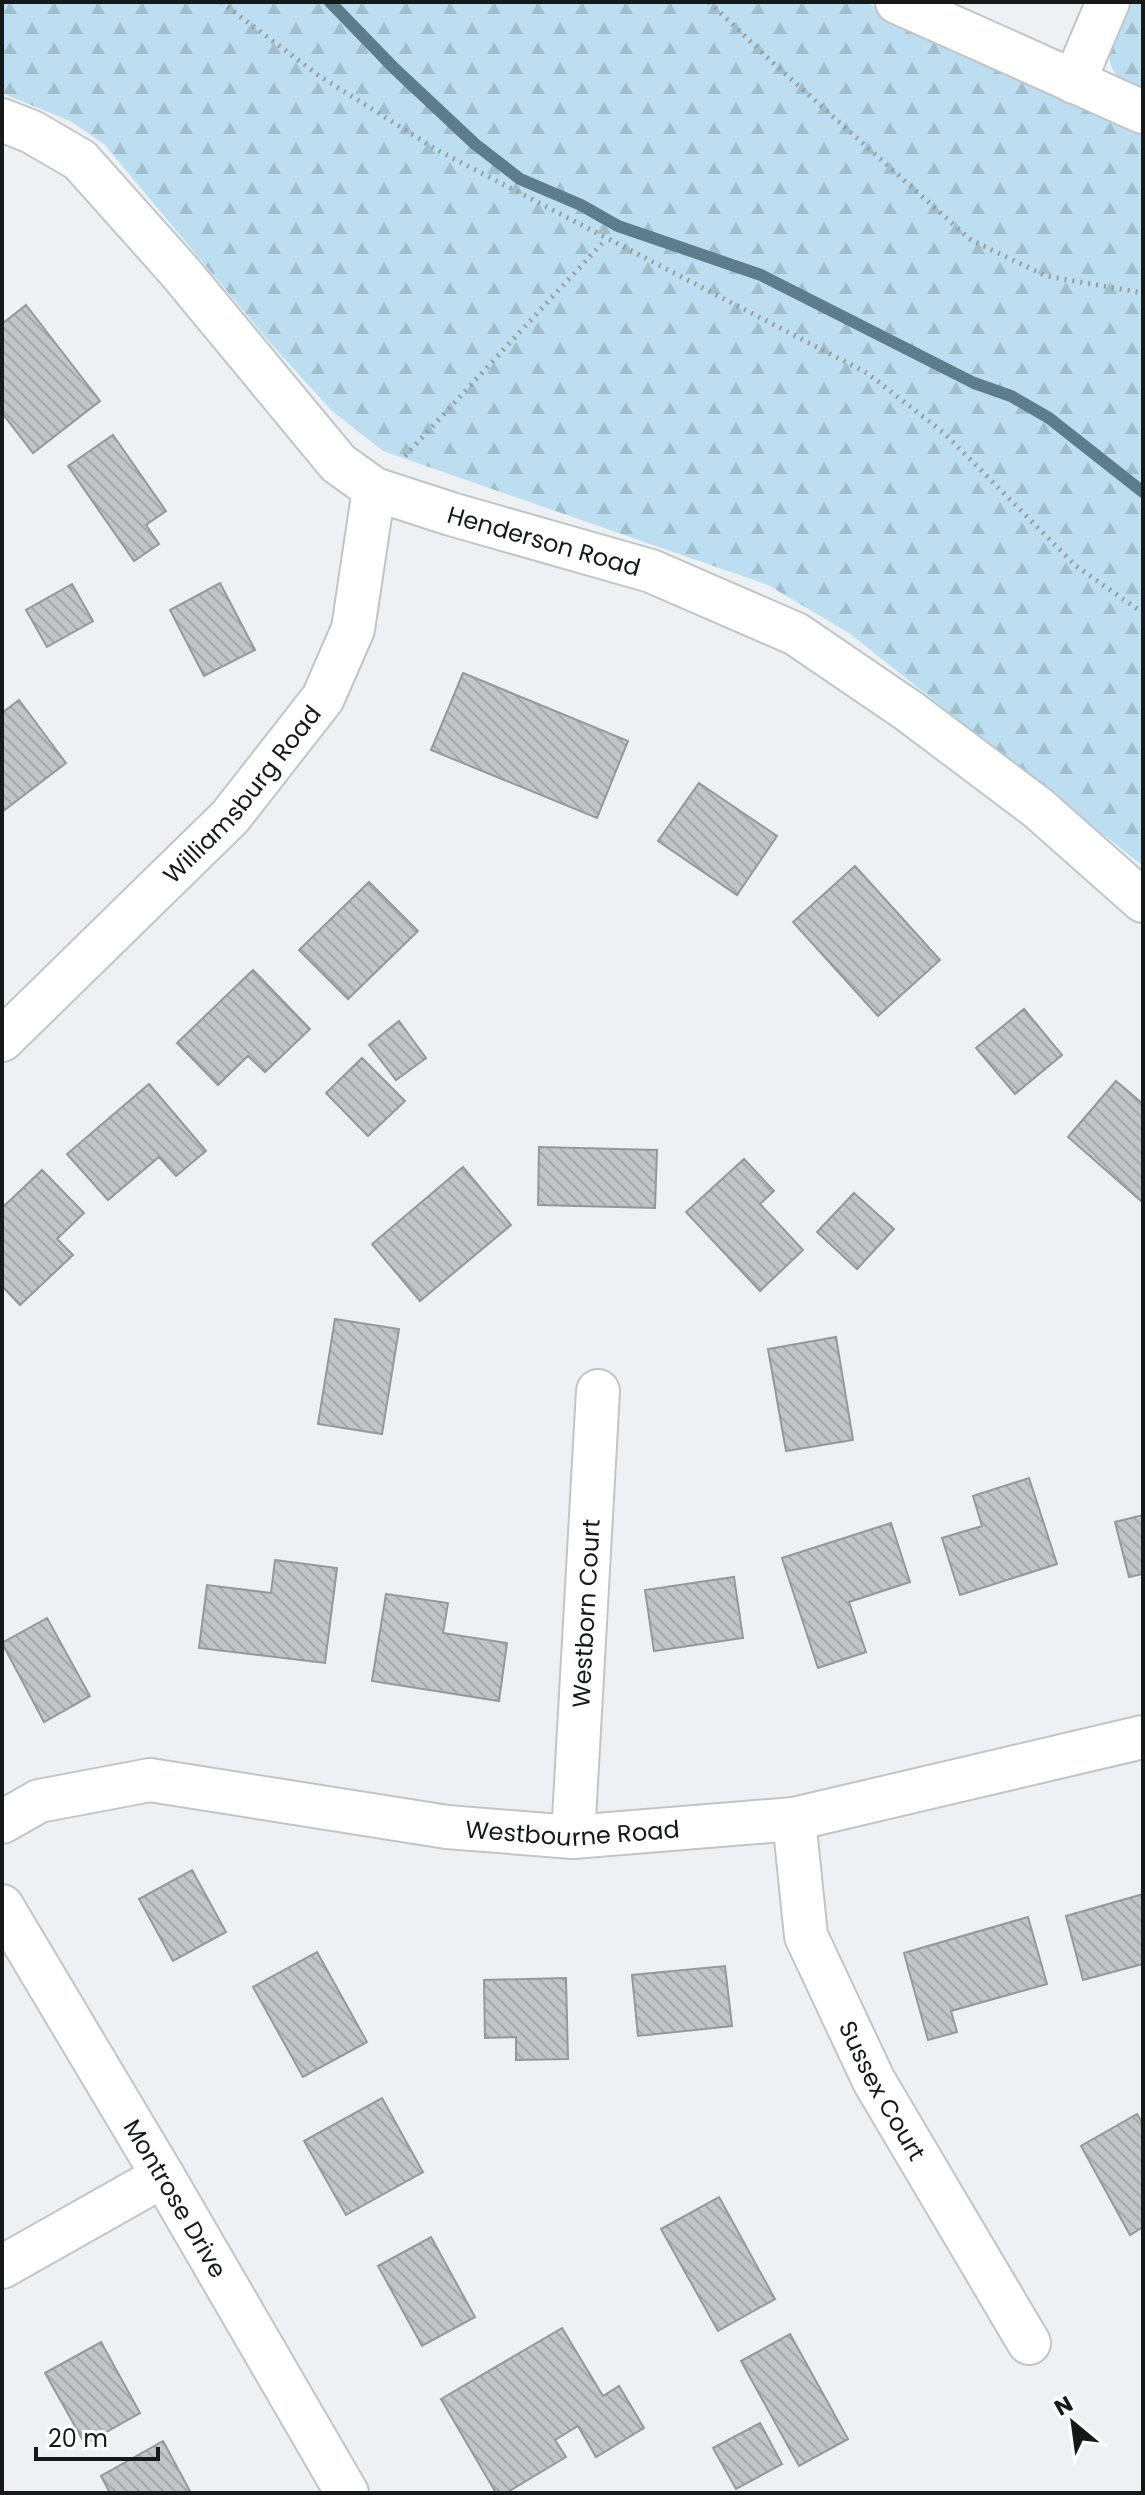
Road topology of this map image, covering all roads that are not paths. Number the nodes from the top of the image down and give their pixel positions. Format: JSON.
{"nodes":[{"id":1,"x":897,"y":2,"type":"edge"},
{"id":2,"x":1108,"y":2,"type":"edge"},
{"id":3,"x":1074,"y":82,"type":"junction"},
{"id":4,"x":1143,"y":112,"type":"edge"},
{"id":5,"x":2,"y":120,"type":"edge"},
{"id":6,"x":374,"y":489,"type":"junction"},
{"id":7,"x":1143,"y":901,"type":"edge"},
{"id":8,"x":2,"y":1040,"type":"edge"},
{"id":9,"x":598,"y":1391,"type":"dead end"},
{"id":10,"x":1143,"y":1737,"type":"edge"},
{"id":11,"x":794,"y":1819,"type":"junction"},
{"id":12,"x":2,"y":1822,"type":"edge"},
{"id":13,"x":573,"y":1837,"type":"junction"},
{"id":14,"x":2,"y":1906,"type":"edge"},
{"id":15,"x":163,"y":2176,"type":"junction"},
{"id":16,"x":2,"y":2267,"type":"edge"},
{"id":17,"x":1029,"y":2343,"type":"dead end"},
{"id":18,"x":347,"y":2493,"type":"edge"}],
"edges":[{"from":1,"to":3,"type":"street"},
{"from":2,"to":3,"type":"street"},
{"from":3,"to":4,"type":"street"},
{"from":5,"to":6,"type":"street","name":"Henderson Road"},
{"from":6,"to":7,"type":"street","name":"Henderson Road"},
{"from":6,"to":8,"type":"street","name":"Williamsburg Road"},
{"from":9,"to":13,"type":"street","name":"Westborn Court"},
{"from":10,"to":11,"type":"street","name":"Westbourne Road"},
{"from":11,"to":13,"type":"street","name":"Westbourne Road"},
{"from":11,"to":17,"type":"street","name":"Sussex Court"},
{"from":12,"to":13,"type":"street","name":"Westbourne Road"},
{"from":14,"to":15,"type":"street","name":"Montrose Drive"},
{"from":15,"to":16,"type":"street"},
{"from":15,"to":18,"type":"street","name":"Montrose Drive"}]}
